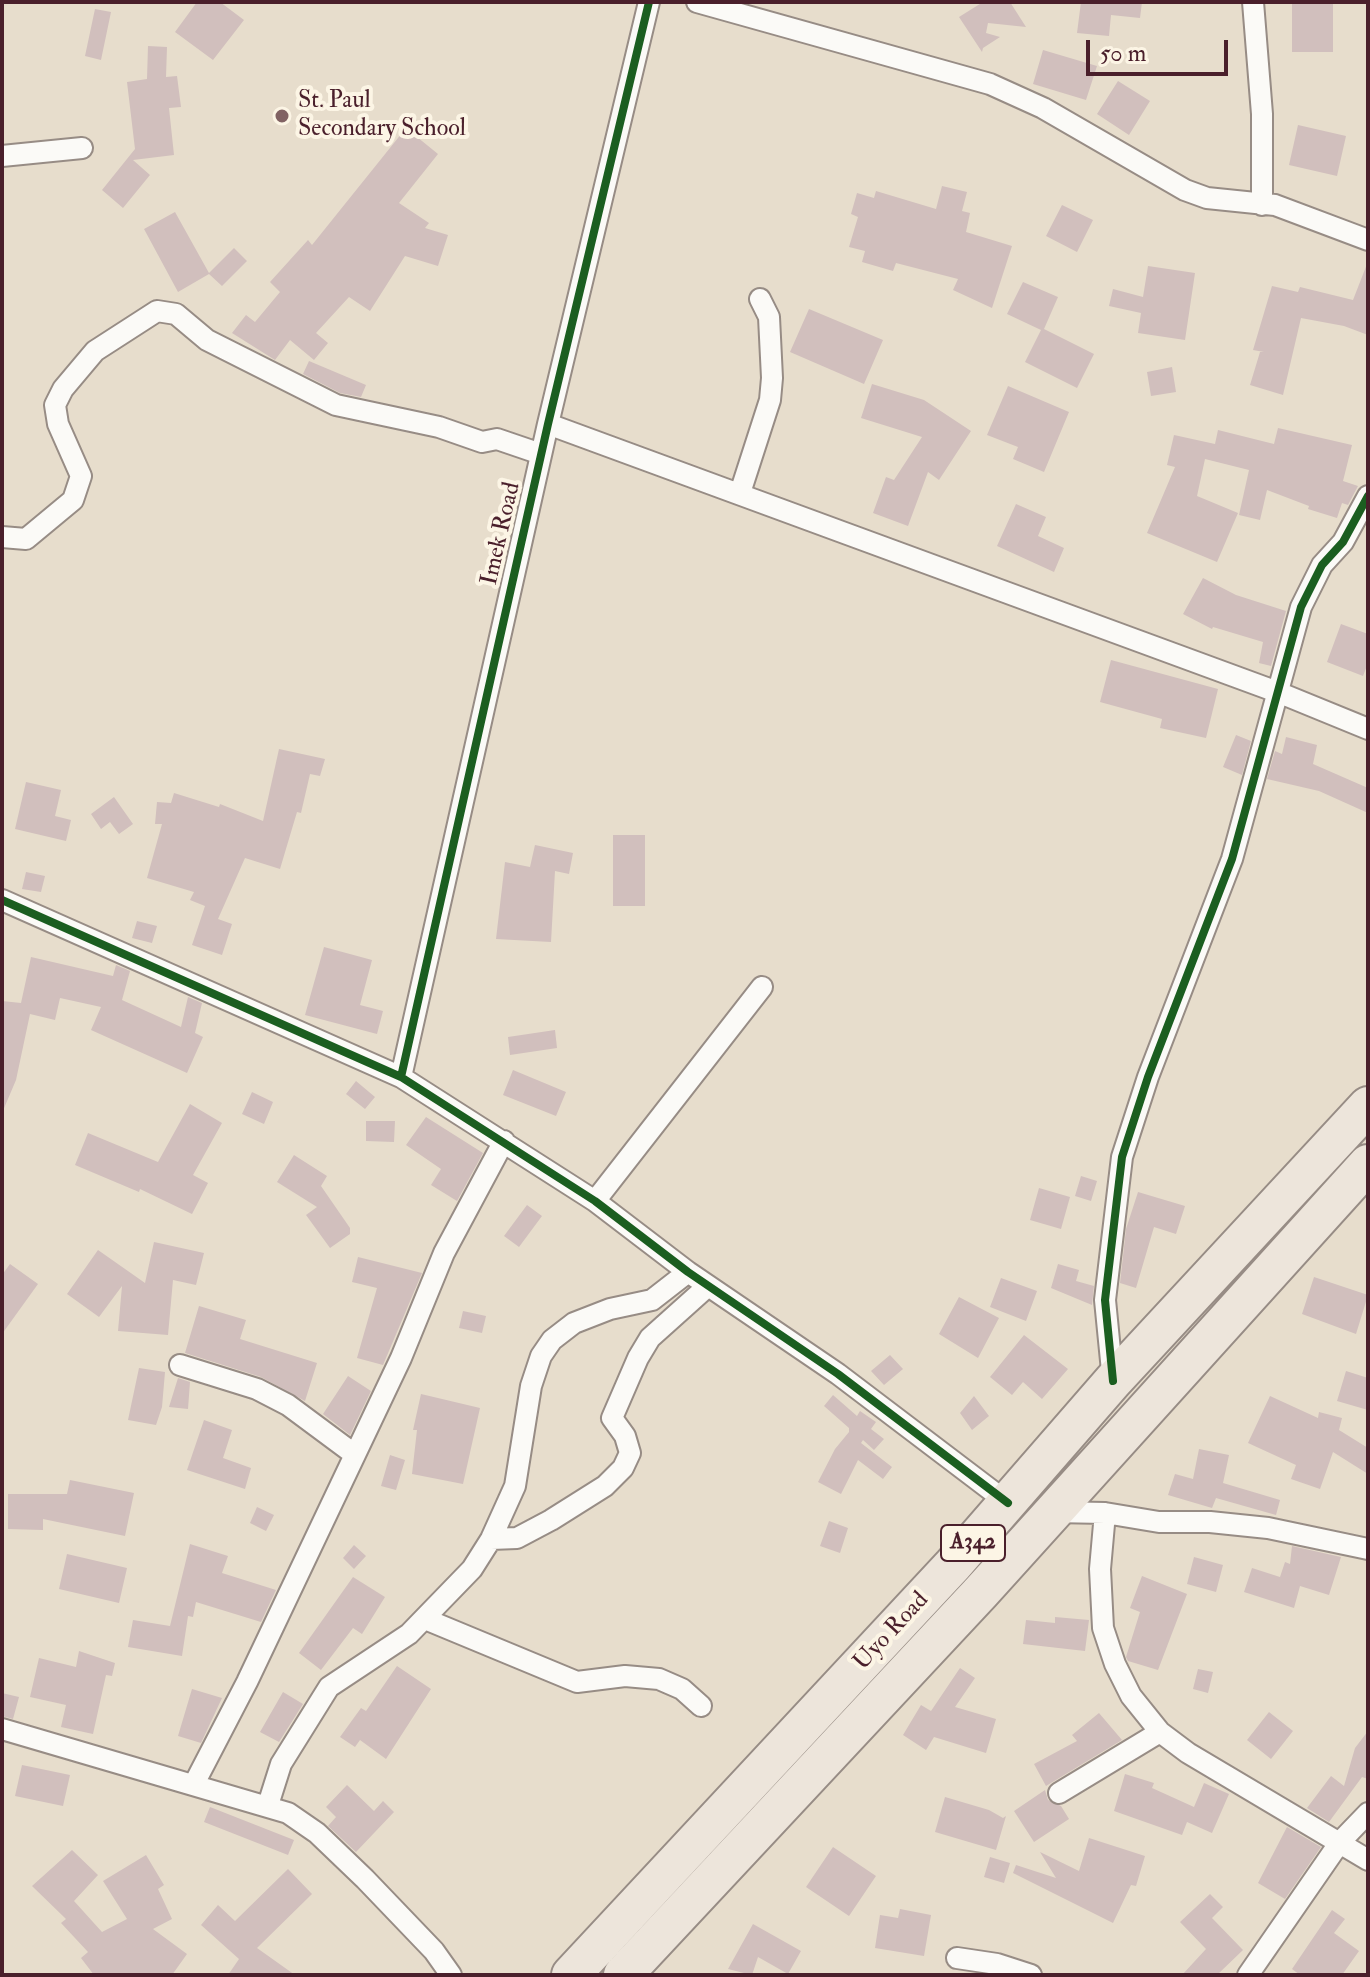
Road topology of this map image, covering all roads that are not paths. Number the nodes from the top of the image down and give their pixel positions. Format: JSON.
{"nodes":[{"id":1,"x":649,"y":2,"type":"edge"},
{"id":2,"x":697,"y":2,"type":"edge"},
{"id":3,"x":1253,"y":2,"type":"edge"},
{"id":4,"x":82,"y":148,"type":"dead end"},
{"id":5,"x":2,"y":156,"type":"edge"},
{"id":6,"x":1262,"y":205,"type":"junction"},
{"id":7,"x":1368,"y":240,"type":"edge"},
{"id":8,"x":760,"y":299,"type":"dead end"},
{"id":9,"x":548,"y":424,"type":"junction"},
{"id":10,"x":541,"y":454,"type":"junction"},
{"id":11,"x":740,"y":493,"type":"junction"},
{"id":12,"x":1368,"y":496,"type":"edge"},
{"id":13,"x":2,"y":537,"type":"edge"},
{"id":14,"x":1280,"y":693,"type":"junction"},
{"id":15,"x":1368,"y":729,"type":"edge"},
{"id":16,"x":2,"y":900,"type":"edge"},
{"id":17,"x":762,"y":987,"type":"dead end"},
{"id":18,"x":401,"y":1077,"type":"junction"},
{"id":19,"x":1368,"y":1106,"type":"edge"},
{"id":20,"x":504,"y":1141,"type":"junction"},
{"id":21,"x":1368,"y":1164,"type":"edge"},
{"id":22,"x":595,"y":1201,"type":"junction"},
{"id":23,"x":688,"y":1272,"type":"junction"},
{"id":24,"x":708,"y":1286,"type":"junction"},
{"id":25,"x":180,"y":1365,"type":"dead end"},
{"id":26,"x":1113,"y":1381,"type":"junction"},
{"id":27,"x":354,"y":1454,"type":"junction"},
{"id":28,"x":1008,"y":1503,"type":"junction"},
{"id":29,"x":1053,"y":1512,"type":"junction"},
{"id":30,"x":1105,"y":1513,"type":"junction"},
{"id":31,"x":491,"y":1539,"type":"junction"},
{"id":32,"x":1368,"y":1549,"type":"edge"},
{"id":33,"x":425,"y":1619,"type":"junction"},
{"id":34,"x":701,"y":1706,"type":"dead end"},
{"id":35,"x":2,"y":1729,"type":"edge"},
{"id":36,"x":1160,"y":1732,"type":"junction"},
{"id":37,"x":194,"y":1784,"type":"junction"},
{"id":38,"x":1059,"y":1793,"type":"dead end"},
{"id":39,"x":268,"y":1805,"type":"junction"},
{"id":40,"x":1368,"y":1813,"type":"edge"},
{"id":41,"x":1340,"y":1842,"type":"junction"},
{"id":42,"x":1368,"y":1860,"type":"edge"},
{"id":43,"x":957,"y":1958,"type":"dead end"},
{"id":44,"x":451,"y":1975,"type":"edge"},
{"id":45,"x":571,"y":1975,"type":"edge"},
{"id":46,"x":623,"y":1975,"type":"edge"},
{"id":47,"x":1031,"y":1975,"type":"edge"},
{"id":48,"x":1248,"y":1975,"type":"edge"}],
"edges":[{"from":1,"to":9,"type":"street","name":"Imek Road"},
{"from":2,"to":6,"type":"street"},
{"from":3,"to":6,"type":"street"},
{"from":4,"to":5,"type":"street"},
{"from":6,"to":7,"type":"street"},
{"from":8,"to":11,"type":"street"},
{"from":9,"to":10,"type":"street","name":"Imek Road"},
{"from":9,"to":11,"type":"street"},
{"from":10,"to":13,"type":"street"},
{"from":10,"to":18,"type":"street","name":"Imek Road"},
{"from":11,"to":14,"type":"street"},
{"from":12,"to":14,"type":"street"},
{"from":14,"to":15,"type":"street"},
{"from":14,"to":26,"type":"street"},
{"from":16,"to":18,"type":"street"},
{"from":17,"to":22,"type":"street"},
{"from":18,"to":20,"type":"street"},
{"from":19,"to":26,"type":"highway","name":"Uyo Road","number":"A342"},
{"from":20,"to":22,"type":"street"},
{"from":20,"to":27,"type":"street"},
{"from":21,"to":29,"type":"highway","name":"Uyo Road","number":"A342"},
{"from":22,"to":23,"type":"street"},
{"from":23,"to":24,"type":"street"},
{"from":23,"to":31,"type":"street"},
{"from":24,"to":28,"type":"street"},
{"from":24,"to":31,"type":"street"},
{"from":25,"to":27,"type":"street"},
{"from":26,"to":28,"type":"highway","name":"Uyo Road","number":"A342"},
{"from":27,"to":37,"type":"street"},
{"from":28,"to":45,"type":"highway","name":"Uyo Road","number":"A342"},
{"from":29,"to":30,"type":"street"},
{"from":29,"to":46,"type":"highway","name":"Uyo Road","number":"A342"},
{"from":30,"to":32,"type":"street"},
{"from":30,"to":36,"type":"street"},
{"from":31,"to":33,"type":"street"},
{"from":33,"to":34,"type":"street"},
{"from":33,"to":39,"type":"street"},
{"from":35,"to":37,"type":"street"},
{"from":36,"to":38,"type":"street"},
{"from":36,"to":41,"type":"street"},
{"from":37,"to":39,"type":"street"},
{"from":39,"to":44,"type":"street"},
{"from":40,"to":41,"type":"street"},
{"from":41,"to":42,"type":"street"},
{"from":41,"to":48,"type":"street"},
{"from":43,"to":47,"type":"street"}]}
